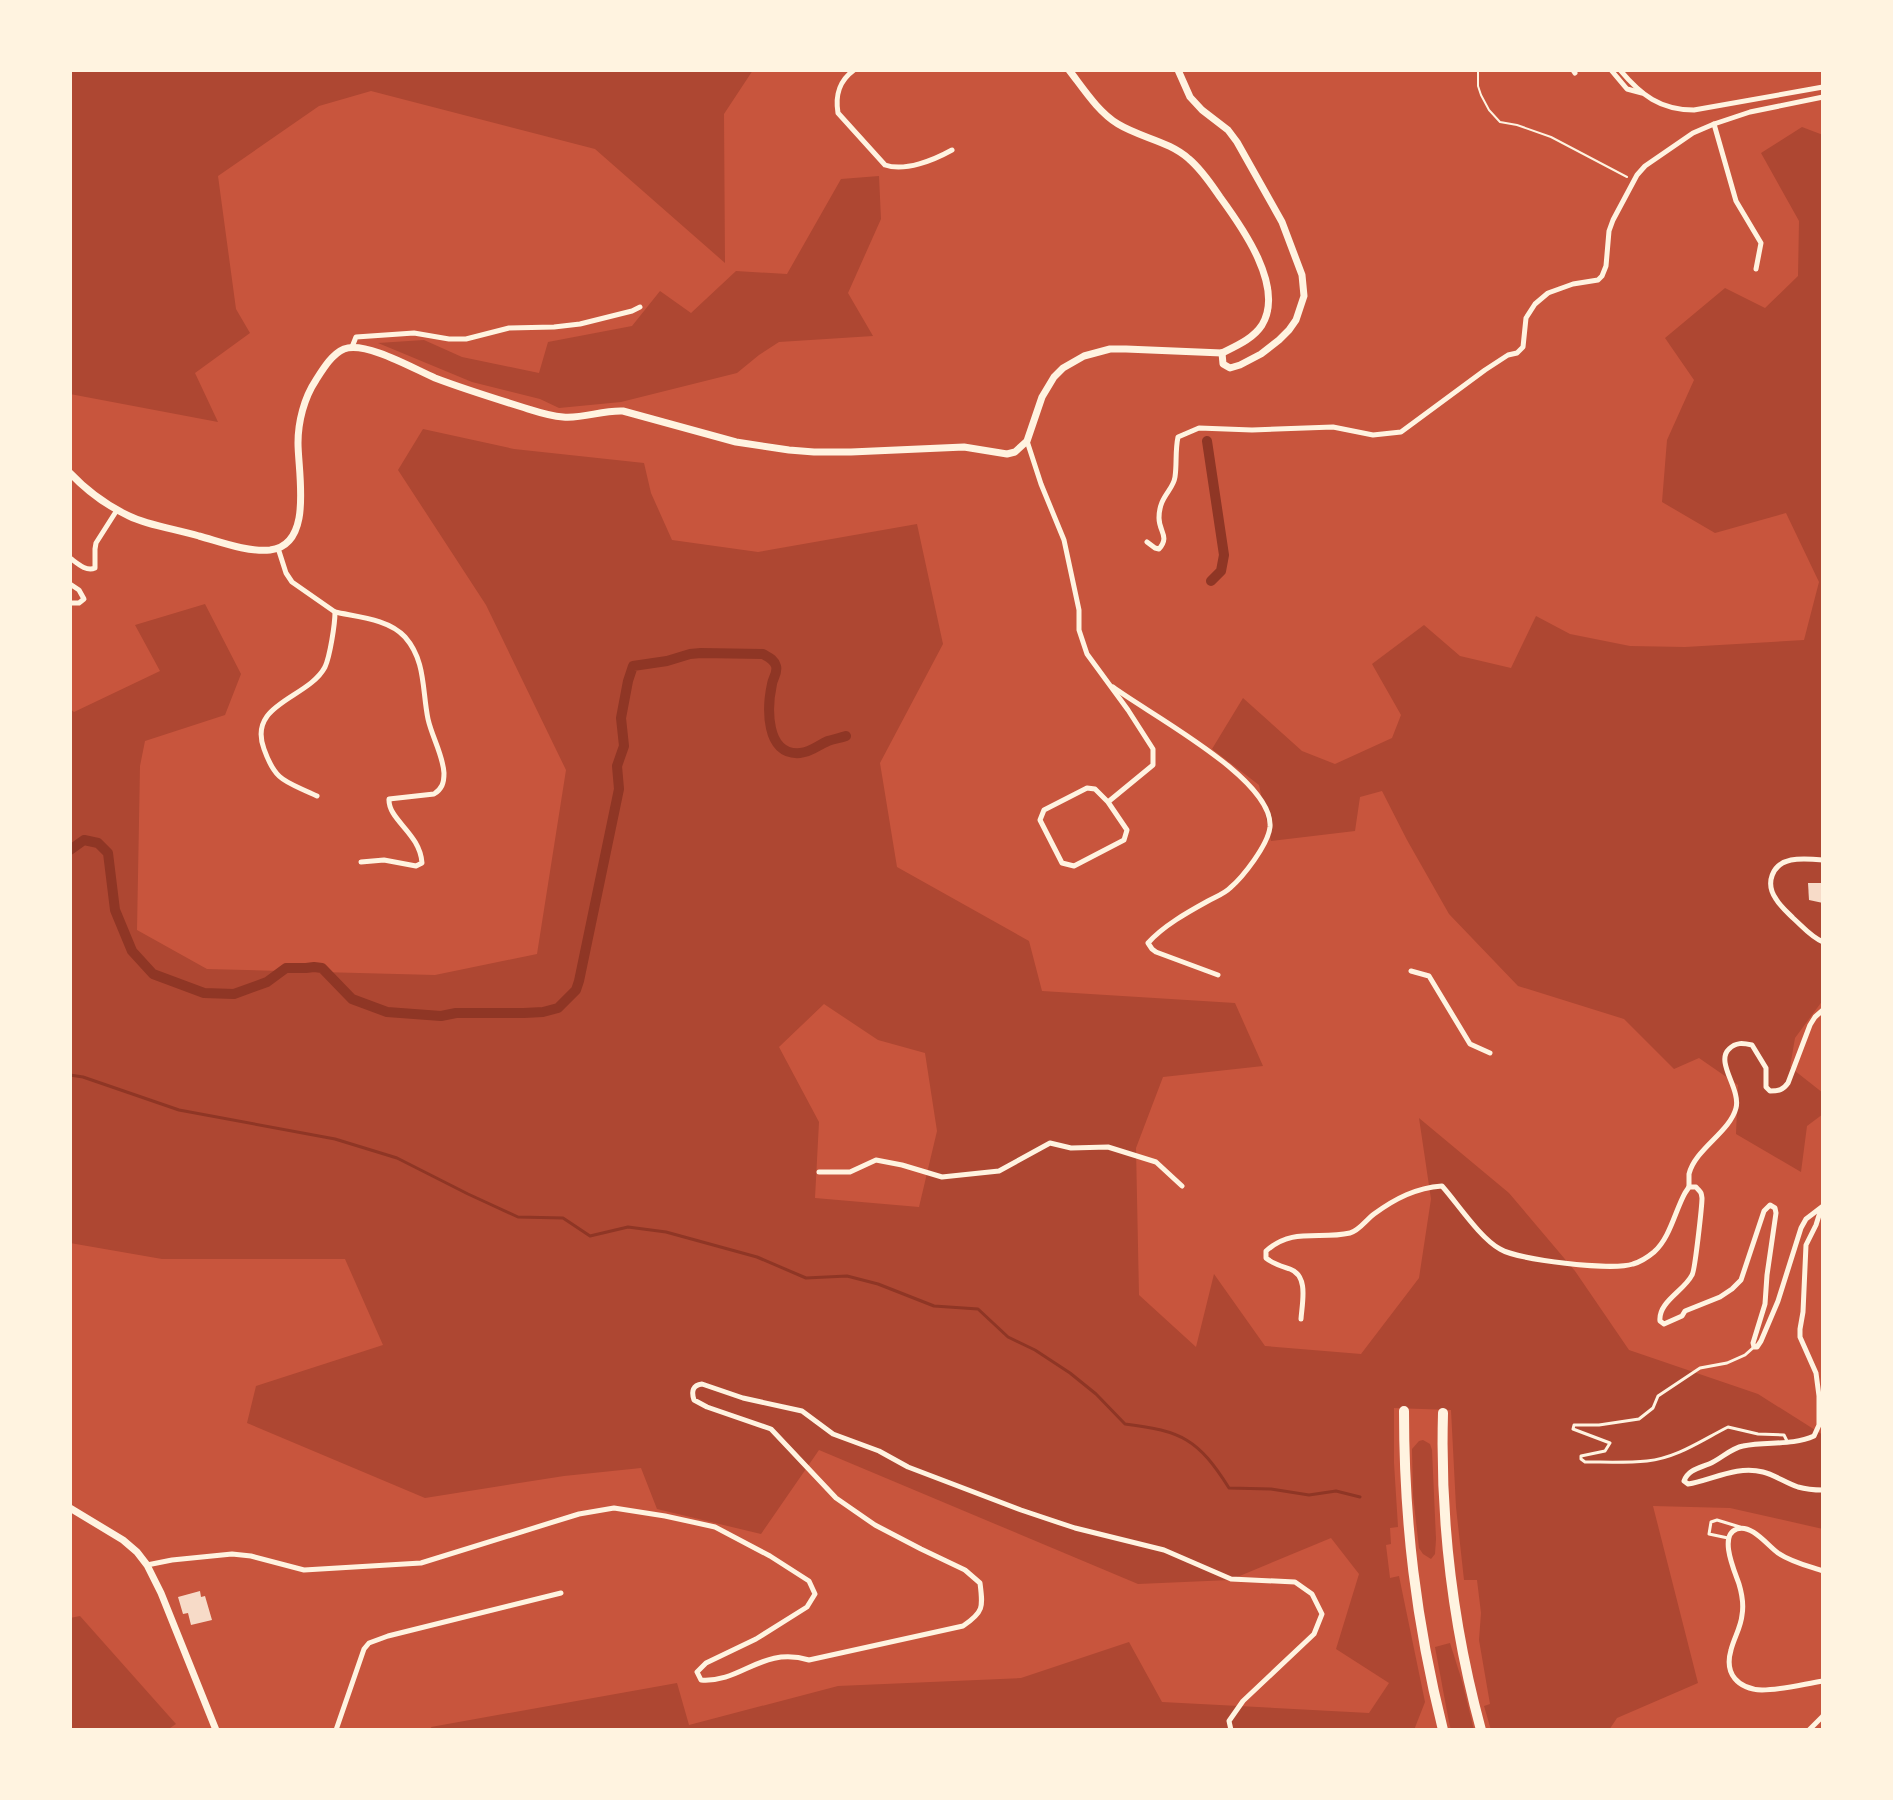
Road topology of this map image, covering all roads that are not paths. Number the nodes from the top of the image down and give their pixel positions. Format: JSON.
{"nodes":[{"id":1,"x":854,"y":70,"type":"edge"},
{"id":2,"x":1069,"y":70,"type":"edge"},
{"id":3,"x":1178,"y":70,"type":"edge"},
{"id":4,"x":1611,"y":70,"type":"edge"},
{"id":5,"x":1620,"y":70,"type":"edge"},
{"id":6,"x":1823,"y":87,"type":"edge"},
{"id":7,"x":1643,"y":93,"type":"junction"},
{"id":8,"x":1823,"y":97,"type":"edge"},
{"id":9,"x":1714,"y":124,"type":"junction"},
{"id":10,"x":952,"y":150,"type":"dead end"},
{"id":11,"x":1756,"y":269,"type":"dead end"},
{"id":12,"x":640,"y":307,"type":"dead end"},
{"id":13,"x":352,"y":347,"type":"junction"},
{"id":14,"x":1222,"y":353,"type":"junction"},
{"id":15,"x":1027,"y":441,"type":"junction"},
{"id":16,"x":70,"y":473,"type":"edge"},
{"id":17,"x":118,"y":510,"type":"junction"},
{"id":18,"x":1147,"y":542,"type":"dead end"},
{"id":19,"x":278,"y":548,"type":"junction"},
{"id":20,"x":70,"y":558,"type":"edge"},
{"id":21,"x":70,"y":584,"type":"edge"},
{"id":22,"x":70,"y":603,"type":"edge"},
{"id":23,"x":335,"y":612,"type":"junction"},
{"id":24,"x":1109,"y":683,"type":"junction"},
{"id":25,"x":317,"y":796,"type":"dead end"},
{"id":26,"x":1108,"y":802,"type":"junction"},
{"id":27,"x":1823,"y":860,"type":"edge"},
{"id":28,"x":361,"y":862,"type":"dead end"},
{"id":29,"x":1823,"y":942,"type":"edge"},
{"id":30,"x":1411,"y":971,"type":"dead end"},
{"id":31,"x":1218,"y":975,"type":"dead end"},
{"id":32,"x":1823,"y":1010,"type":"edge"},
{"id":33,"x":1490,"y":1053,"type":"dead end"},
{"id":34,"x":819,"y":1172,"type":"dead end"},
{"id":35,"x":1182,"y":1186,"type":"dead end"},
{"id":36,"x":1689,"y":1187,"type":"junction"},
{"id":37,"x":1822,"y":1207,"type":"edge"},
{"id":38,"x":1301,"y":1319,"type":"dead end"},
{"id":39,"x":1754,"y":1347,"type":"junction"},
{"id":40,"x":1404,"y":1411,"type":"dead end"},
{"id":41,"x":1443,"y":1413,"type":"dead end"},
{"id":42,"x":1787,"y":1442,"type":"junction"},
{"id":43,"x":1823,"y":1490,"type":"edge"},
{"id":44,"x":70,"y":1508,"type":"edge"},
{"id":45,"x":1744,"y":1528,"type":"junction"},
{"id":46,"x":1728,"y":1538,"type":"junction"},
{"id":47,"x":147,"y":1565,"type":"junction"},
{"id":48,"x":1823,"y":1571,"type":"edge"},
{"id":49,"x":561,"y":1593,"type":"dead end"},
{"id":50,"x":1823,"y":1681,"type":"edge"},
{"id":51,"x":1823,"y":1716,"type":"edge"},
{"id":52,"x":216,"y":1730,"type":"edge"},
{"id":53,"x":336,"y":1730,"type":"edge"},
{"id":54,"x":1231,"y":1730,"type":"edge"},
{"id":55,"x":1443,"y":1730,"type":"edge"},
{"id":56,"x":1481,"y":1730,"type":"edge"},
{"id":57,"x":1809,"y":1730,"type":"edge"}],
"edges":[{"from":1,"to":10,"type":"street"},
{"from":2,"to":14,"type":"street"},
{"from":3,"to":14,"type":"street"},
{"from":4,"to":7,"type":"street"},
{"from":5,"to":7,"type":"street"},
{"from":6,"to":7,"type":"street"},
{"from":8,"to":9,"type":"street"},
{"from":9,"to":11,"type":"street"},
{"from":9,"to":18,"type":"street"},
{"from":12,"to":13,"type":"street"},
{"from":13,"to":15,"type":"street"},
{"from":13,"to":19,"type":"street"},
{"from":14,"to":15,"type":"street"},
{"from":15,"to":24,"type":"street"},
{"from":16,"to":17,"type":"street"},
{"from":17,"to":19,"type":"street"},
{"from":17,"to":20,"type":"street"},
{"from":19,"to":23,"type":"street"},
{"from":21,"to":22,"type":"street"},
{"from":23,"to":25,"type":"street"},
{"from":23,"to":28,"type":"street"},
{"from":24,"to":26,"type":"street"},
{"from":24,"to":31,"type":"street"},
{"from":26,"to":26,"type":"street"},
{"from":27,"to":29,"type":"street"},
{"from":30,"to":33,"type":"street"},
{"from":32,"to":36,"type":"street"},
{"from":34,"to":35,"type":"street"},
{"from":36,"to":38,"type":"street"},
{"from":36,"to":39,"type":"street"},
{"from":37,"to":39,"type":"street"},
{"from":37,"to":42,"type":"street"},
{"from":39,"to":42,"type":"lane"},
{"from":40,"to":55,"type":"highway"},
{"from":41,"to":56,"type":"highway"},
{"from":42,"to":43,"type":"street"},
{"from":44,"to":47,"type":"street"},
{"from":45,"to":46,"type":"street"},
{"from":45,"to":46,"type":"lane"},
{"from":45,"to":48,"type":"street"},
{"from":46,"to":50,"type":"street"},
{"from":47,"to":52,"type":"street"},
{"from":47,"to":54,"type":"street"},
{"from":49,"to":53,"type":"street"},
{"from":51,"to":57,"type":"street"}]}
